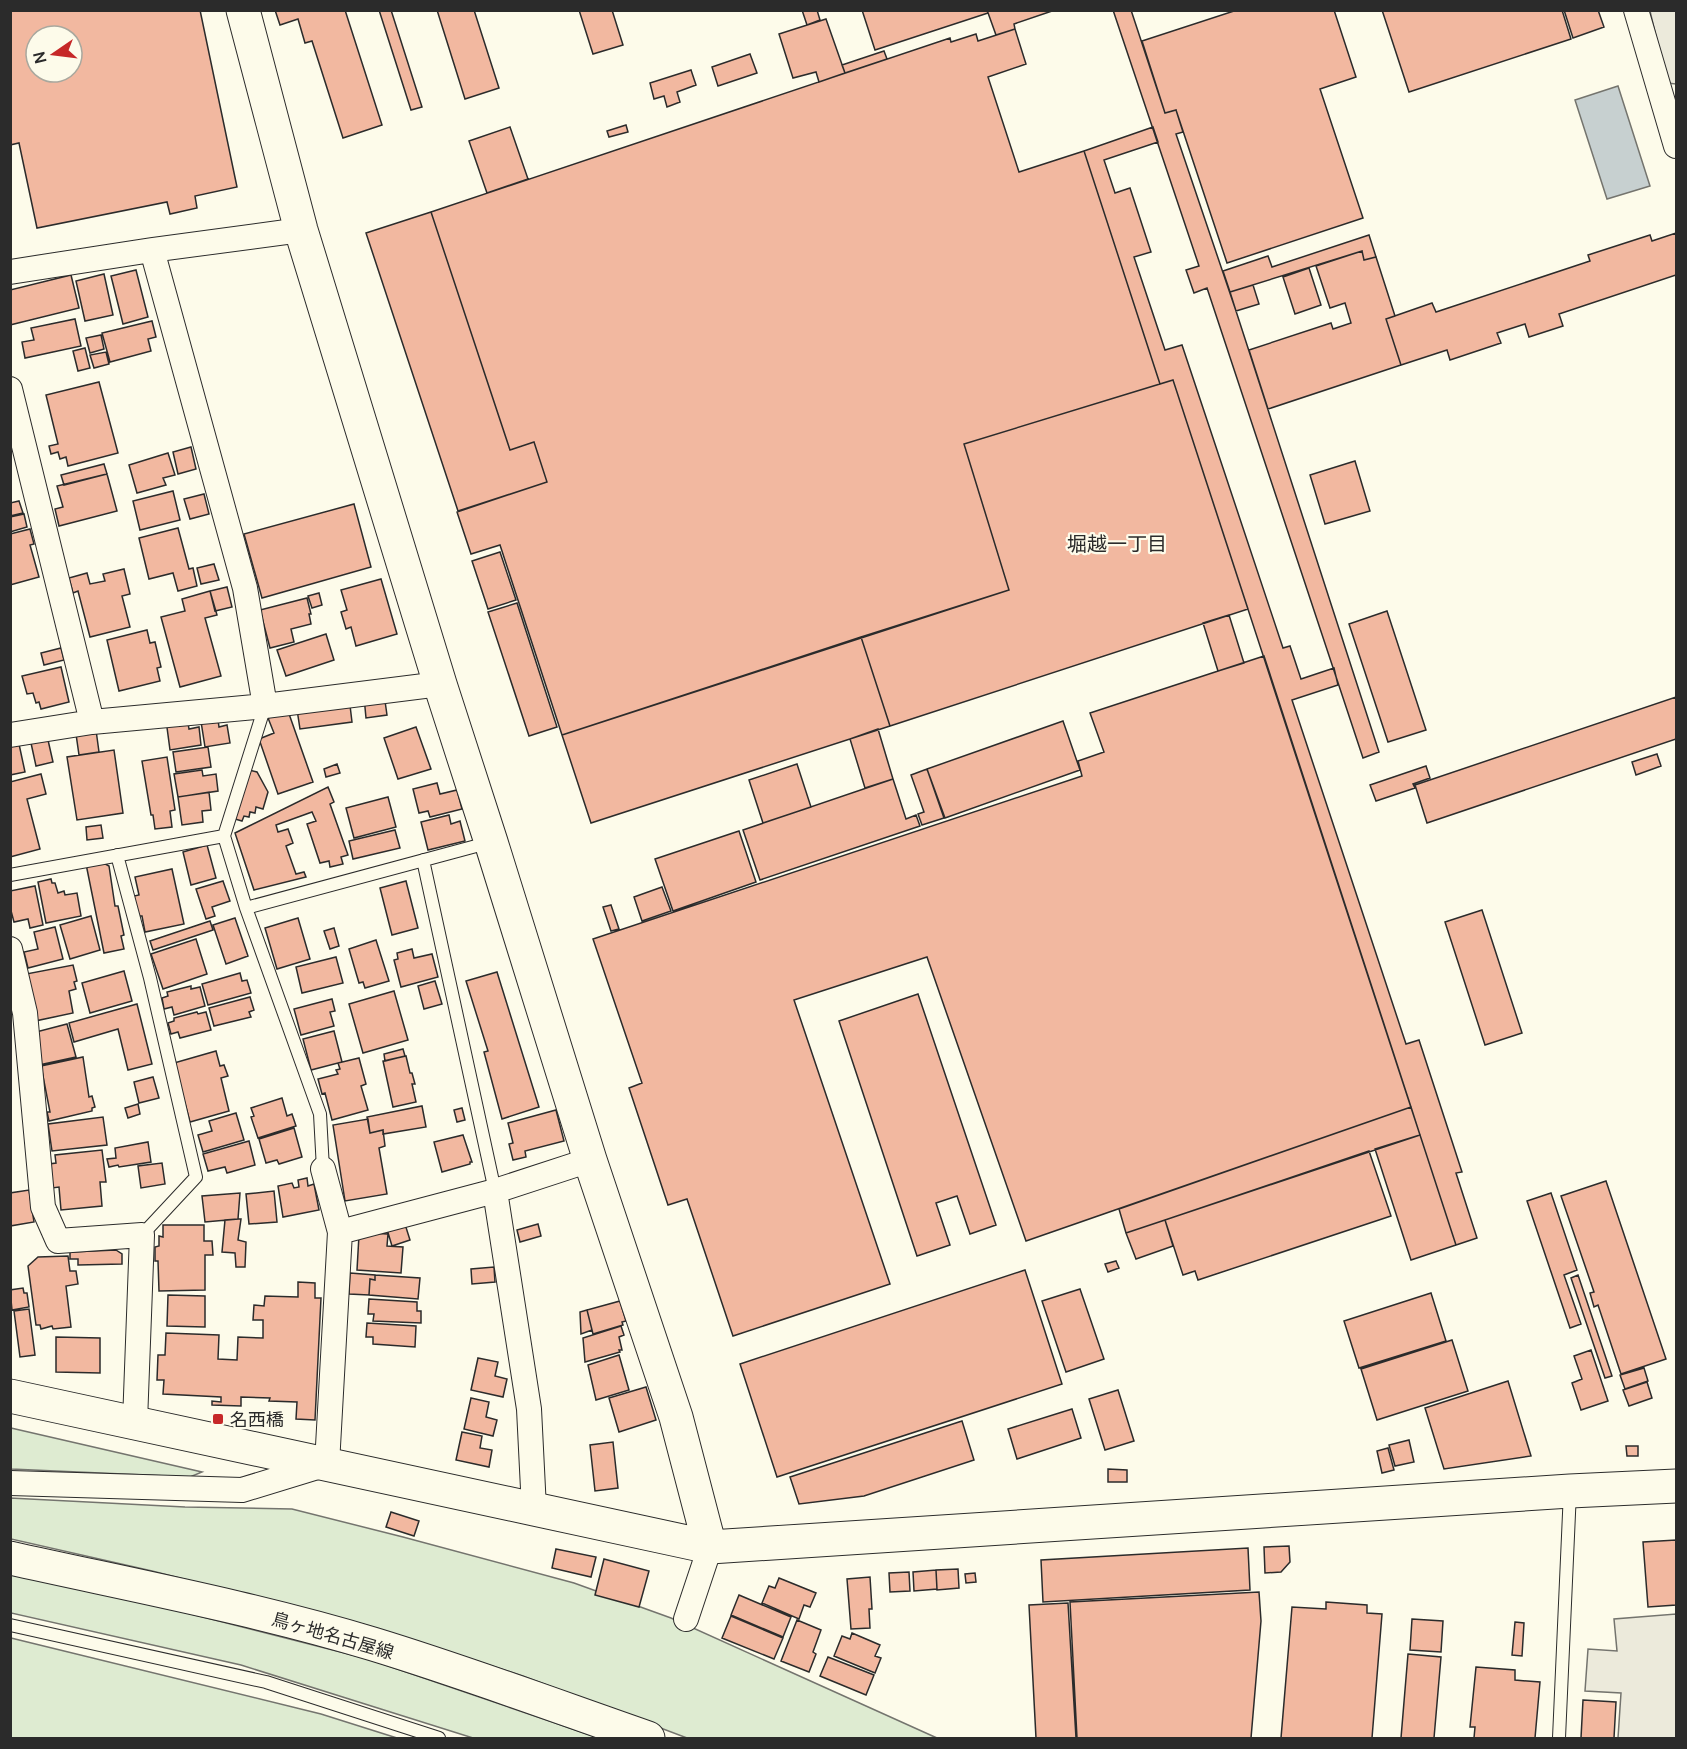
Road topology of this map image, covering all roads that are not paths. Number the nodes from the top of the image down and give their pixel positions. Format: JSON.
{"nodes":[{"id":1,"x":243,"y":10,"type":"edge"},
{"id":2,"x":1636,"y":10,"type":"edge"},
{"id":3,"x":1677,"y":146,"type":"edge"},
{"id":4,"x":301,"y":230,"type":"junction"},
{"id":5,"x":152,"y":250,"type":"junction"},
{"id":6,"x":10,"y":272,"type":"edge"},
{"id":7,"x":10,"y":389,"type":"edge"},
{"id":8,"x":440,"y":684,"type":"junction"},
{"id":9,"x":264,"y":706,"type":"junction"},
{"id":10,"x":92,"y":722,"type":"junction"},
{"id":11,"x":10,"y":735,"type":"edge"},
{"id":12,"x":224,"y":836,"type":"junction"},
{"id":13,"x":491,"y":842,"type":"junction"},
{"id":14,"x":117,"y":855,"type":"junction"},
{"id":15,"x":423,"y":860,"type":"junction"},
{"id":16,"x":10,"y":875,"type":"edge"},
{"id":17,"x":246,"y":908,"type":"junction"},
{"id":18,"x":10,"y":949,"type":"edge"},
{"id":19,"x":590,"y":1160,"type":"junction"},
{"id":20,"x":323,"y":1169,"type":"joint"},
{"id":21,"x":495,"y":1191,"type":"junction"},
{"id":22,"x":340,"y":1233,"type":"junction"},
{"id":23,"x":142,"y":1235,"type":"junction"},
{"id":24,"x":10,"y":1396,"type":"edge"},
{"id":25,"x":135,"y":1422,"type":"junction"},
{"id":26,"x":327,"y":1464,"type":"junction"},
{"id":27,"x":10,"y":1483,"type":"edge"},
{"id":28,"x":1677,"y":1486,"type":"edge"},
{"id":29,"x":1570,"y":1491,"type":"junction"},
{"id":30,"x":534,"y":1509,"type":"junction"},
{"id":31,"x":710,"y":1547,"type":"junction"},
{"id":32,"x":10,"y":1558,"type":"edge"},
{"id":33,"x":686,"y":1618,"type":"dead end"},
{"id":34,"x":10,"y":1625,"type":"edge"},
{"id":35,"x":439,"y":1738,"type":"edge"},
{"id":36,"x":648,"y":1738,"type":"edge"},
{"id":37,"x":1559,"y":1738,"type":"edge"}],
"edges":[{"from":1,"to":4,"type":"street"},
{"from":2,"to":3,"type":"street"},
{"from":4,"to":5,"type":"street"},
{"from":4,"to":8,"type":"street"},
{"from":5,"to":6,"type":"street"},
{"from":5,"to":9,"type":"street"},
{"from":7,"to":10,"type":"street"},
{"from":8,"to":9,"type":"street"},
{"from":8,"to":13,"type":"street"},
{"from":9,"to":10,"type":"street"},
{"from":9,"to":12,"type":"lane"},
{"from":10,"to":11,"type":"street"},
{"from":12,"to":14,"type":"lane"},
{"from":12,"to":17,"type":"lane"},
{"from":13,"to":15,"type":"lane"},
{"from":13,"to":19,"type":"street"},
{"from":14,"to":16,"type":"lane"},
{"from":14,"to":23,"type":"lane"},
{"from":15,"to":17,"type":"lane"},
{"from":15,"to":21,"type":"lane"},
{"from":17,"to":20,"type":"lane"},
{"from":18,"to":23,"type":"street"},
{"from":19,"to":21,"type":"street"},
{"from":19,"to":31,"type":"street"},
{"from":20,"to":22,"type":"street"},
{"from":21,"to":22,"type":"street"},
{"from":21,"to":30,"type":"street"},
{"from":22,"to":26,"type":"street"},
{"from":23,"to":25,"type":"street"},
{"from":24,"to":25,"type":"street"},
{"from":25,"to":26,"type":"street"},
{"from":26,"to":27,"type":"street"},
{"from":26,"to":30,"type":"street"},
{"from":28,"to":29,"type":"street"},
{"from":29,"to":31,"type":"street"},
{"from":29,"to":37,"type":"lane"},
{"from":30,"to":31,"type":"street"},
{"from":31,"to":33,"type":"street"},
{"from":32,"to":36,"type":"street","name":"鳥ヶ地名古屋線"},
{"from":34,"to":35,"type":"lane"}]}
